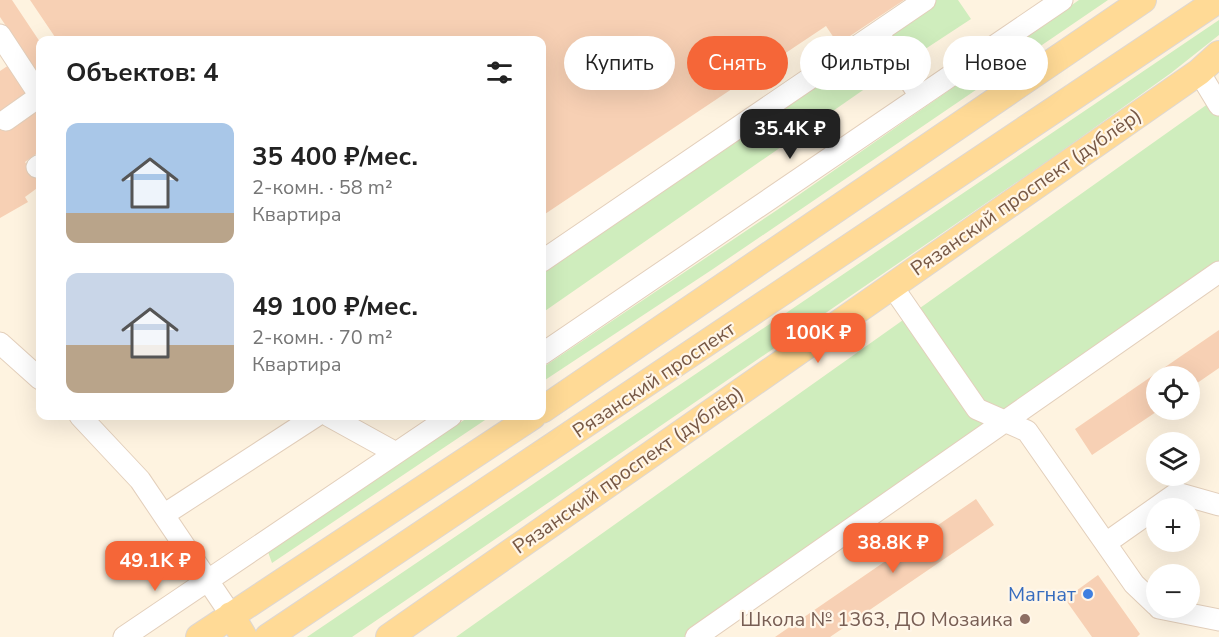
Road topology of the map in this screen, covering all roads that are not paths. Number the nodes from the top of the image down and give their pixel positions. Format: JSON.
{"nodes":[{"id":1,"x":925,"y":0,"type":"edge"},
{"id":2,"x":1062,"y":0,"type":"edge"},
{"id":3,"x":1143,"y":0,"type":"edge"},
{"id":4,"x":1218,"y":0,"type":"edge"},
{"id":5,"x":878,"y":33,"type":"junction"},
{"id":6,"x":0,"y":35,"type":"edge"},
{"id":7,"x":1219,"y":54,"type":"edge"},
{"id":8,"x":6,"y":57,"type":"edge"},
{"id":9,"x":1199,"y":72,"type":"junction"},
{"id":10,"x":36,"y":91,"type":"edge"},
{"id":11,"x":920,"y":96,"type":"junction"},
{"id":12,"x":36,"y":99,"type":"edge"},
{"id":13,"x":1219,"y":105,"type":"edge"},
{"id":14,"x":6,"y":120,"type":"dead end"},
{"id":15,"x":546,"y":258,"type":"edge"},
{"id":16,"x":1219,"y":272,"type":"edge"},
{"id":17,"x":892,"y":286,"type":"junction"},
{"id":18,"x":0,"y":342,"type":"edge"},
{"id":19,"x":546,"y":351,"type":"edge"},
{"id":20,"x":36,"y":375,"type":"edge"},
{"id":21,"x":546,"y":407,"type":"edge"},
{"id":22,"x":84,"y":420,"type":"edge"},
{"id":23,"x":312,"y":420,"type":"edge"},
{"id":24,"x":326,"y":420,"type":"edge"},
{"id":25,"x":445,"y":420,"type":"edge"},
{"id":26,"x":527,"y":420,"type":"edge"},
{"id":27,"x":1007,"y":420,"type":"junction"},
{"id":28,"x":396,"y":453,"type":"junction"},
{"id":29,"x":1216,"y":499,"type":"edge"},
{"id":30,"x":165,"y":514,"type":"junction"},
{"id":31,"x":1106,"y":543,"type":"junction"},
{"id":32,"x":208,"y":580,"type":"junction"},
{"id":33,"x":1146,"y":595,"type":"edge"},
{"id":34,"x":231,"y":615,"type":"junction"},
{"id":35,"x":1200,"y":616,"type":"edge"},
{"id":36,"x":1219,"y":620,"type":"edge"},
{"id":37,"x":124,"y":637,"type":"edge"},
{"id":38,"x":199,"y":637,"type":"edge"},
{"id":39,"x":244,"y":637,"type":"edge"},
{"id":40,"x":268,"y":637,"type":"edge"},
{"id":41,"x":389,"y":637,"type":"edge"},
{"id":42,"x":696,"y":637,"type":"edge"}],
"edges":[{"from":1,"to":5,"type":"street"},
{"from":2,"to":11,"type":"street"},
{"from":3,"to":21,"type":"main road","name":"Рязанский проспект"},
{"from":4,"to":40,"type":"main road","name":"Рязанский проспект"},
{"from":5,"to":11,"type":"street"},
{"from":5,"to":15,"type":"street"},
{"from":6,"to":8,"type":"street"},
{"from":7,"to":9,"type":"main road","name":"Рязанский проспект (дублёр)"},
{"from":8,"to":10,"type":"street"},
{"from":9,"to":13,"type":"street"},
{"from":9,"to":17,"type":"main road","name":"Рязанский проспект (дублёр)"},
{"from":11,"to":19,"type":"street"},
{"from":12,"to":14,"type":"street"},
{"from":16,"to":27,"type":"street"},
{"from":17,"to":27,"type":"street"},
{"from":17,"to":41,"type":"main road","name":"Рязанский проспект (дублёр)"},
{"from":18,"to":20,"type":"street"},
{"from":22,"to":30,"type":"street"},
{"from":23,"to":30,"type":"street"},
{"from":24,"to":28,"type":"street"},
{"from":25,"to":28,"type":"street"},
{"from":26,"to":34,"type":"main road"},
{"from":27,"to":31,"type":"street"},
{"from":27,"to":42,"type":"street"},
{"from":28,"to":32,"type":"street"},
{"from":29,"to":31,"type":"street"},
{"from":30,"to":32,"type":"street"},
{"from":31,"to":33,"type":"street"},
{"from":32,"to":34,"type":"street"},
{"from":32,"to":37,"type":"street"},
{"from":34,"to":38,"type":"main road"},
{"from":34,"to":39,"type":"main road"},
{"from":35,"to":36,"type":"street"}]}
